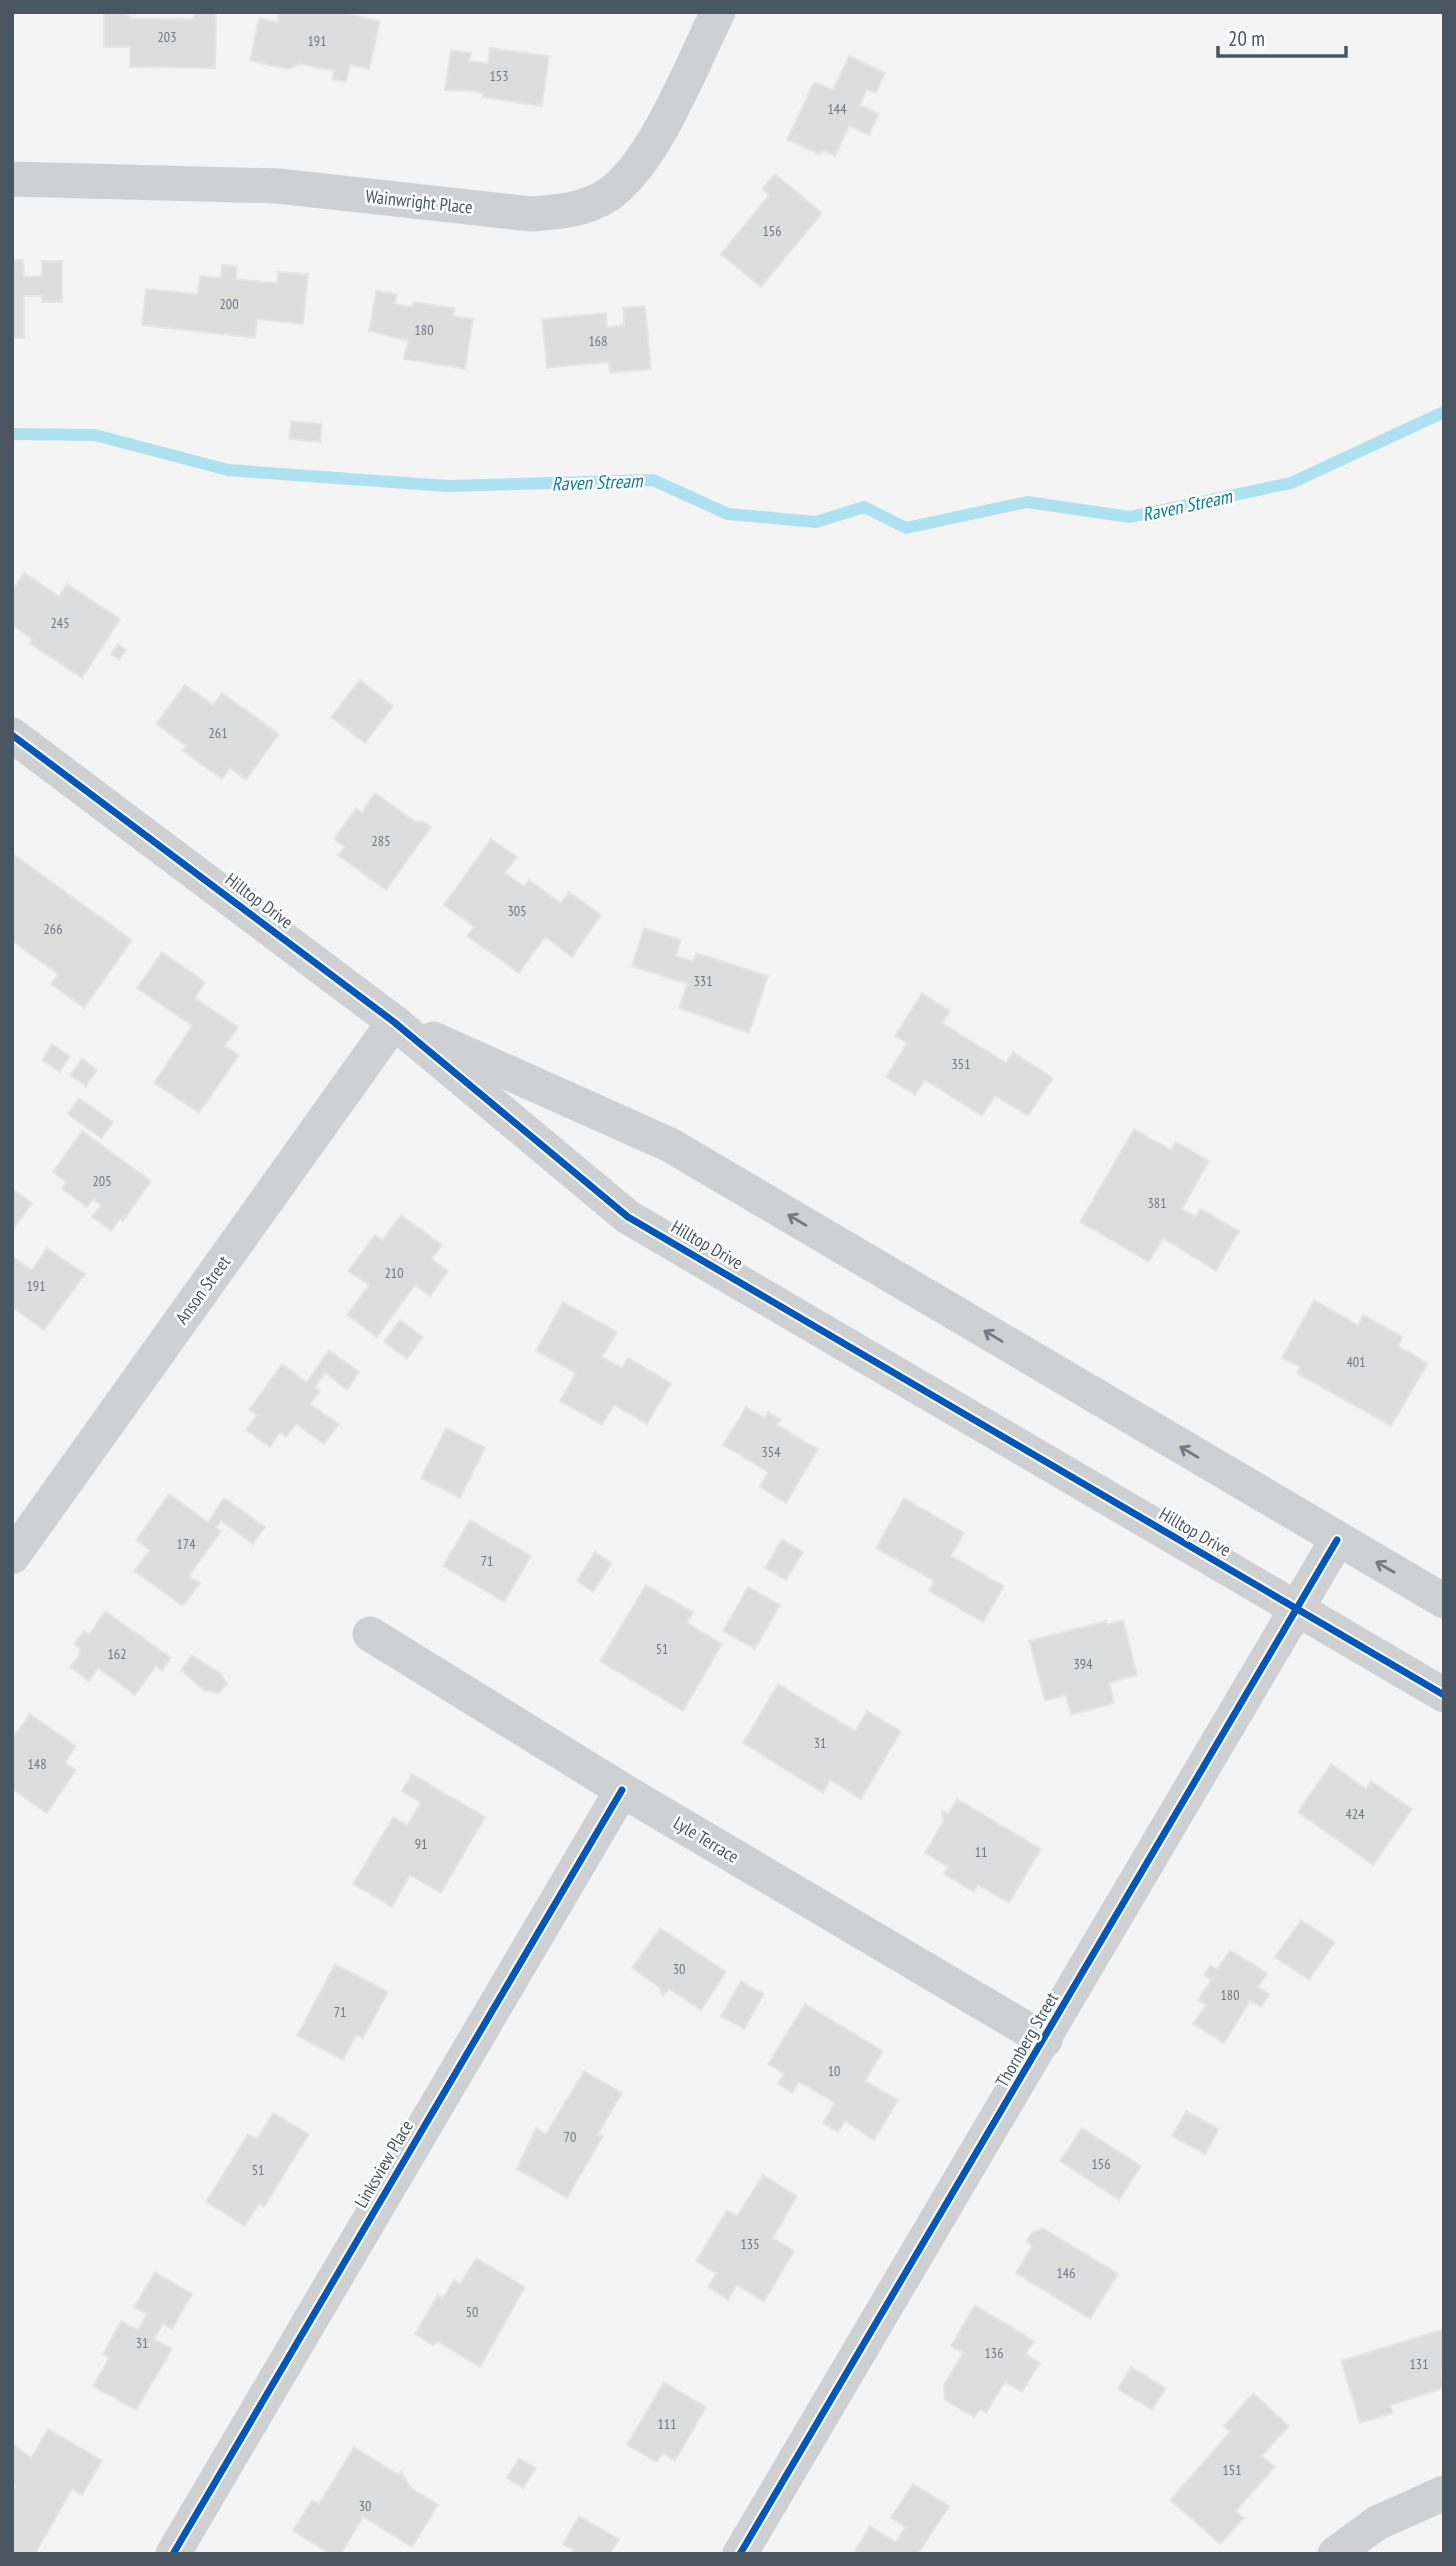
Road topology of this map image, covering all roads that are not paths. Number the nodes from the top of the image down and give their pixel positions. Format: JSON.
{"nodes":[{"id":1,"x":718,"y":12,"type":"edge"},
{"id":2,"x":12,"y":179,"type":"edge"},
{"id":3,"x":12,"y":735,"type":"edge"},
{"id":4,"x":394,"y":1022,"type":"junction"},
{"id":5,"x":1337,"y":1539,"type":"junction"},
{"id":6,"x":12,"y":1557,"type":"edge"},
{"id":7,"x":1444,"y":1601,"type":"edge"},
{"id":8,"x":1294,"y":1609,"type":"junction"},
{"id":9,"x":370,"y":1634,"type":"dead end"},
{"id":10,"x":1444,"y":1695,"type":"edge"},
{"id":11,"x":622,"y":1790,"type":"junction"},
{"id":12,"x":1045,"y":2040,"type":"junction"},
{"id":13,"x":1444,"y":2493,"type":"edge"},
{"id":14,"x":173,"y":2554,"type":"edge"},
{"id":15,"x":740,"y":2554,"type":"edge"},
{"id":16,"x":1335,"y":2554,"type":"edge"}],
"edges":[{"from":1,"to":2,"type":"street","name":"Wainwright Place"},
{"from":3,"to":4,"type":"street","name":"Hilltop Drive"},
{"from":5,"to":4,"type":"street","name":"Hilltop Drive","one_way":true},
{"from":4,"to":6,"type":"street","name":"Anson Street"},
{"from":4,"to":8,"type":"street","name":"Hilltop Drive"},
{"from":7,"to":5,"type":"street","name":"Hilltop Drive","one_way":true},
{"from":5,"to":8,"type":"street","name":"Thornberg Street"},
{"from":8,"to":10,"type":"street","name":"Hilltop Drive"},
{"from":8,"to":12,"type":"street","name":"Thornberg Street"},
{"from":9,"to":11,"type":"street","name":"Lyle Terrace"},
{"from":11,"to":12,"type":"street","name":"Lyle Terrace"},
{"from":11,"to":14,"type":"street","name":"Linksview Place"},
{"from":12,"to":15,"type":"street","name":"Thornberg Street"},
{"from":13,"to":16,"type":"street"}]}
